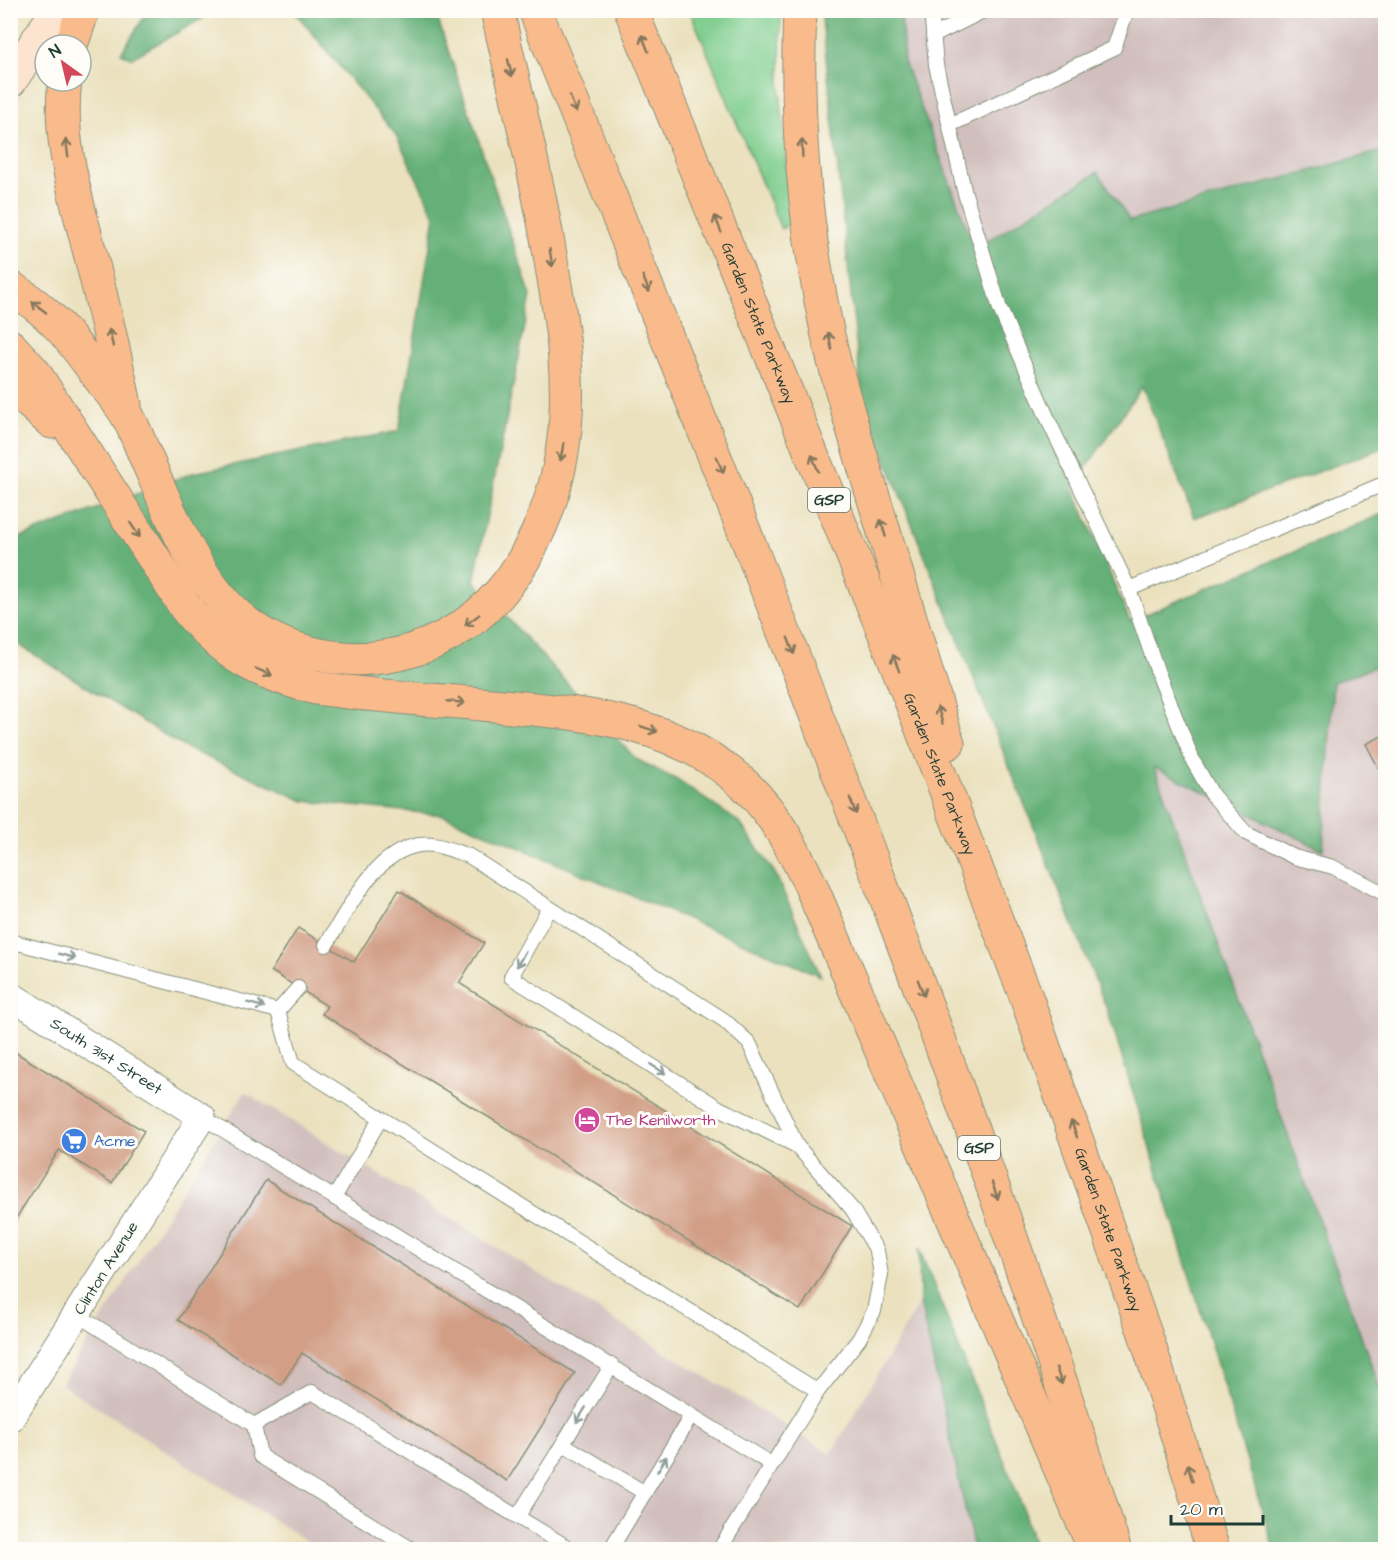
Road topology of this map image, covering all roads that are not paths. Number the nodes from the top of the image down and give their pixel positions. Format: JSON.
{"nodes":[{"id":1,"x":58,"y":10,"type":"edge"},
{"id":2,"x":83,"y":10,"type":"edge"},
{"id":3,"x":497,"y":10,"type":"edge"},
{"id":4,"x":535,"y":10,"type":"edge"},
{"id":5,"x":631,"y":10,"type":"edge"},
{"id":6,"x":800,"y":10,"type":"edge"},
{"id":7,"x":931,"y":10,"type":"edge"},
{"id":8,"x":985,"y":10,"type":"edge"},
{"id":9,"x":1127,"y":10,"type":"edge"},
{"id":10,"x":75,"y":33,"type":"edge"},
{"id":11,"x":933,"y":36,"type":"junction"},
{"id":12,"x":10,"y":81,"type":"edge"},
{"id":13,"x":65,"y":93,"type":"edge"},
{"id":14,"x":950,"y":124,"type":"junction"},
{"id":15,"x":10,"y":287,"type":"edge"},
{"id":16,"x":10,"y":346,"type":"edge"},
{"id":17,"x":10,"y":385,"type":"edge"},
{"id":18,"x":128,"y":416,"type":"junction"},
{"id":19,"x":103,"y":482,"type":"junction"},
{"id":20,"x":1386,"y":483,"type":"edge"},
{"id":21,"x":1129,"y":589,"type":"junction"},
{"id":22,"x":1386,"y":897,"type":"edge"},
{"id":23,"x":549,"y":908,"type":"junction"},
{"id":24,"x":10,"y":941,"type":"edge"},
{"id":25,"x":326,"y":945,"type":"dead end"},
{"id":26,"x":298,"y":988,"type":"dead end"},
{"id":27,"x":1024,"y":992,"type":"junction"},
{"id":28,"x":10,"y":995,"type":"edge"},
{"id":29,"x":278,"y":1011,"type":"junction"},
{"id":30,"x":202,"y":1117,"type":"junction"},
{"id":31,"x":381,"y":1118,"type":"junction"},
{"id":32,"x":797,"y":1146,"type":"junction"},
{"id":33,"x":334,"y":1198,"type":"junction"},
{"id":34,"x":76,"y":1314,"type":"junction"},
{"id":35,"x":612,"y":1365,"type":"junction"},
{"id":36,"x":818,"y":1391,"type":"junction"},
{"id":37,"x":691,"y":1416,"type":"junction"},
{"id":38,"x":10,"y":1419,"type":"edge"},
{"id":39,"x":255,"y":1425,"type":"junction"},
{"id":40,"x":563,"y":1443,"type":"junction"},
{"id":41,"x":771,"y":1464,"type":"junction"},
{"id":42,"x":645,"y":1493,"type":"junction"},
{"id":43,"x":518,"y":1516,"type":"junction"},
{"id":44,"x":413,"y":1550,"type":"edge"},
{"id":45,"x":572,"y":1550,"type":"edge"},
{"id":46,"x":610,"y":1550,"type":"edge"},
{"id":47,"x":719,"y":1550,"type":"edge"},
{"id":48,"x":1095,"y":1550,"type":"edge"},
{"id":49,"x":1115,"y":1550,"type":"edge"},
{"id":50,"x":1214,"y":1550,"type":"edge"}],
"edges":[{"from":1,"to":12,"type":"main road"},
{"from":2,"to":10,"type":"highway"},
{"from":3,"to":18,"type":"highway","one_way":true},
{"from":4,"to":49,"type":"highway","number":"GSP","one_way":true},
{"from":27,"to":5,"type":"highway","name":"Garden State Parkway","number":"GSP","one_way":true},
{"from":27,"to":6,"type":"highway","one_way":true},
{"from":7,"to":11,"type":"lane"},
{"from":8,"to":11,"type":"lane"},
{"from":9,"to":14,"type":"lane"},
{"from":11,"to":14,"type":"lane"},
{"from":18,"to":13,"type":"highway","one_way":true},
{"from":14,"to":21,"type":"lane"},
{"from":18,"to":15,"type":"highway","one_way":true},
{"from":16,"to":19,"type":"highway"},
{"from":17,"to":19,"type":"highway"},
{"from":19,"to":48,"type":"highway","one_way":true},
{"from":20,"to":21,"type":"lane"},
{"from":21,"to":22,"type":"lane"},
{"from":23,"to":25,"type":"lane"},
{"from":23,"to":32,"type":"lane"},
{"from":23,"to":32,"type":"lane","one_way":true},
{"from":24,"to":29,"type":"lane","one_way":true},
{"from":26,"to":29,"type":"lane"},
{"from":50,"to":27,"type":"highway","name":"Garden State Parkway","number":"GSP","one_way":true},
{"from":28,"to":30,"type":"street","name":"South 31st Street"},
{"from":29,"to":31,"type":"lane"},
{"from":30,"to":33,"type":"lane"},
{"from":30,"to":34,"type":"street","name":"Clinton Avenue"},
{"from":31,"to":33,"type":"lane"},
{"from":31,"to":36,"type":"lane"},
{"from":32,"to":36,"type":"lane"},
{"from":33,"to":35,"type":"lane"},
{"from":34,"to":38,"type":"street","name":"Clinton Avenue"},
{"from":34,"to":39,"type":"lane"},
{"from":35,"to":37,"type":"lane"},
{"from":35,"to":40,"type":"lane","one_way":true},
{"from":36,"to":41,"type":"lane"},
{"from":37,"to":41,"type":"lane"},
{"from":42,"to":37,"type":"lane","one_way":true},
{"from":39,"to":43,"type":"lane"},
{"from":39,"to":44,"type":"lane"},
{"from":40,"to":42,"type":"lane"},
{"from":40,"to":43,"type":"lane"},
{"from":41,"to":47,"type":"lane"},
{"from":42,"to":46,"type":"lane"},
{"from":43,"to":45,"type":"lane"}]}
